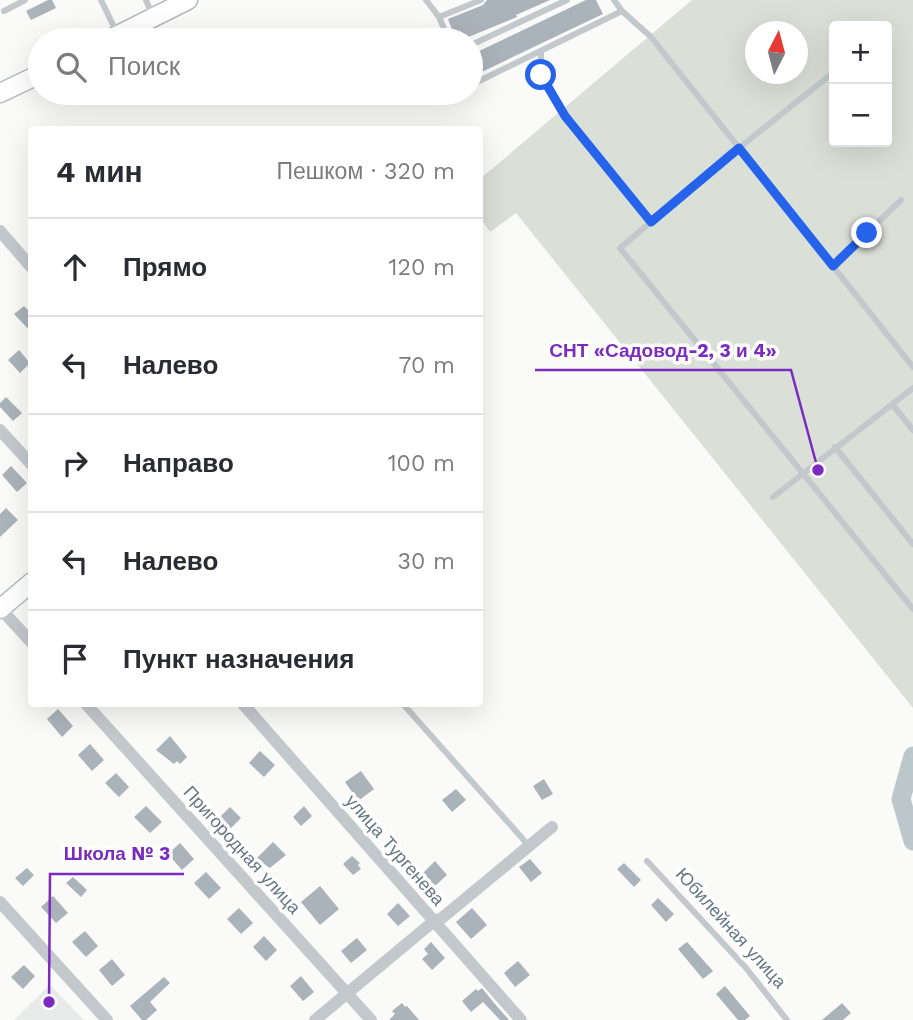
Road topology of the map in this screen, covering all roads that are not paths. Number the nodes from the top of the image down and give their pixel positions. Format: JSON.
{"nodes":[{"id":1,"x":25,"y":0,"type":"edge"},
{"id":2,"x":101,"y":0,"type":"edge"},
{"id":3,"x":146,"y":0,"type":"edge"},
{"id":4,"x":187,"y":0,"type":"edge"},
{"id":5,"x":426,"y":0,"type":"edge"},
{"id":6,"x":481,"y":0,"type":"edge"},
{"id":7,"x":567,"y":0,"type":"edge"},
{"id":8,"x":614,"y":0,"type":"edge"},
{"id":9,"x":4,"y":11,"type":"dead end"},
{"id":10,"x":622,"y":11,"type":"junction"},
{"id":11,"x":154,"y":17,"type":"junction"},
{"id":12,"x":439,"y":17,"type":"junction"},
{"id":13,"x":110,"y":28,"type":"edge"},
{"id":14,"x":133,"y":28,"type":"edge"},
{"id":15,"x":444,"y":28,"type":"edge"},
{"id":16,"x":483,"y":39,"type":"edge"},
{"id":17,"x":541,"y":52,"type":"junction"},
{"id":18,"x":829,"y":76,"type":"edge"},
{"id":19,"x":483,"y":79,"type":"edge"},
{"id":20,"x":28,"y":80,"type":"edge"},
{"id":21,"x":0,"y":93,"type":"edge"},
{"id":22,"x":739,"y":148,"type":"junction"},
{"id":23,"x":901,"y":200,"type":"dead end"},
{"id":24,"x":651,"y":222,"type":"junction"},
{"id":25,"x":0,"y":231,"type":"edge"},
{"id":26,"x":28,"y":263,"type":"edge"},
{"id":27,"x":833,"y":266,"type":"junction"},
{"id":28,"x":913,"y":367,"type":"edge"},
{"id":29,"x":913,"y":388,"type":"edge"},
{"id":30,"x":892,"y":404,"type":"junction"},
{"id":31,"x":0,"y":430,"type":"edge"},
{"id":32,"x":913,"y":430,"type":"edge"},
{"id":33,"x":835,"y":447,"type":"junction"},
{"id":34,"x":28,"y":461,"type":"edge"},
{"id":35,"x":803,"y":473,"type":"junction"},
{"id":36,"x":774,"y":497,"type":"dead end"},
{"id":37,"x":913,"y":544,"type":"edge"},
{"id":38,"x":28,"y":585,"type":"edge"},
{"id":39,"x":913,"y":608,"type":"edge"},
{"id":40,"x":0,"y":609,"type":"edge"},
{"id":41,"x":28,"y":639,"type":"edge"},
{"id":42,"x":89,"y":707,"type":"edge"},
{"id":43,"x":246,"y":707,"type":"edge"},
{"id":44,"x":406,"y":707,"type":"edge"},
{"id":45,"x":552,"y":827,"type":"dead end"},
{"id":46,"x":529,"y":846,"type":"junction"},
{"id":47,"x":647,"y":862,"type":"dead end"},
{"id":48,"x":0,"y":902,"type":"edge"},
{"id":49,"x":434,"y":921,"type":"junction"},
{"id":50,"x":347,"y":991,"type":"junction"},
{"id":51,"x":107,"y":1020,"type":"edge"},
{"id":52,"x":315,"y":1020,"type":"edge"},
{"id":53,"x":371,"y":1020,"type":"edge"},
{"id":54,"x":521,"y":1020,"type":"edge"},
{"id":55,"x":787,"y":1020,"type":"edge"}],
"edges":[{"from":1,"to":9,"type":"lane"},
{"from":2,"to":13,"type":"lane"},
{"from":3,"to":11,"type":"lane"},
{"from":4,"to":11,"type":"street"},
{"from":5,"to":12,"type":"lane"},
{"from":6,"to":12,"type":"lane"},
{"from":7,"to":16,"type":"lane"},
{"from":8,"to":10,"type":"lane"},
{"from":10,"to":17,"type":"lane"},
{"from":10,"to":22,"type":"lane"},
{"from":11,"to":14,"type":"street"},
{"from":12,"to":15,"type":"lane"},
{"from":17,"to":19,"type":"lane"},
{"from":17,"to":24,"type":"lane"},
{"from":18,"to":22,"type":"lane"},
{"from":20,"to":21,"type":"street"},
{"from":22,"to":24,"type":"lane"},
{"from":22,"to":27,"type":"lane"},
{"from":23,"to":27,"type":"lane"},
{"from":24,"to":35,"type":"lane"},
{"from":25,"to":26,"type":"street"},
{"from":27,"to":28,"type":"lane"},
{"from":29,"to":30,"type":"lane"},
{"from":30,"to":32,"type":"lane"},
{"from":30,"to":33,"type":"lane"},
{"from":31,"to":34,"type":"street"},
{"from":33,"to":35,"type":"lane"},
{"from":33,"to":37,"type":"lane"},
{"from":35,"to":36,"type":"lane"},
{"from":35,"to":39,"type":"lane"},
{"from":38,"to":40,"type":"street"},
{"from":40,"to":41,"type":"street"},
{"from":42,"to":50,"type":"street","name":"Пригородная улица"},
{"from":43,"to":49,"type":"street","name":"улица Тургенева"},
{"from":44,"to":46,"type":"lane"},
{"from":45,"to":46,"type":"street"},
{"from":46,"to":49,"type":"street"},
{"from":47,"to":55,"type":"lane","name":"Юбилейная улица"},
{"from":48,"to":51,"type":"street"},
{"from":49,"to":50,"type":"street"},
{"from":49,"to":54,"type":"street","name":"улица Тургенева"},
{"from":50,"to":52,"type":"street"},
{"from":50,"to":53,"type":"street","name":"Пригородная улица"}]}
